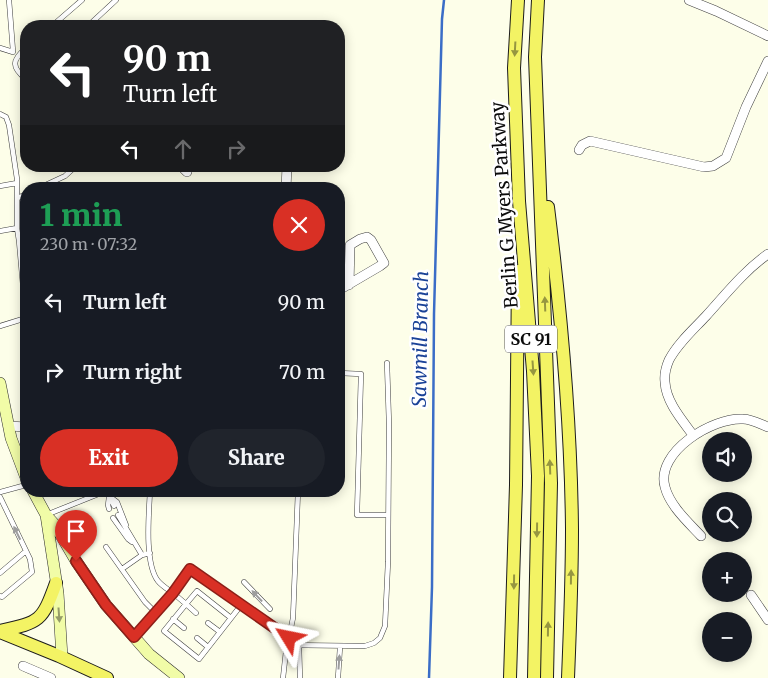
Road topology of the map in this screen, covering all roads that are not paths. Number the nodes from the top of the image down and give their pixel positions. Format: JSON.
{"nodes":[{"id":1,"x":9,"y":0,"type":"edge"},
{"id":2,"x":82,"y":0,"type":"edge"},
{"id":3,"x":116,"y":0,"type":"edge"},
{"id":4,"x":518,"y":0,"type":"edge"},
{"id":5,"x":538,"y":0,"type":"edge"},
{"id":6,"x":689,"y":0,"type":"edge"},
{"id":7,"x":59,"y":20,"type":"edge"},
{"id":8,"x":94,"y":20,"type":"edge"},
{"id":9,"x":768,"y":36,"type":"edge"},
{"id":10,"x":0,"y":48,"type":"edge"},
{"id":11,"x":13,"y":51,"type":"junction"},
{"id":12,"x":20,"y":54,"type":"edge"},
{"id":13,"x":16,"y":58,"type":"junction"},
{"id":14,"x":768,"y":61,"type":"edge"},
{"id":15,"x":20,"y":72,"type":"edge"},
{"id":16,"x":0,"y":114,"type":"edge"},
{"id":17,"x":538,"y":124,"type":"junction"},
{"id":18,"x":579,"y":150,"type":"dead end"},
{"id":19,"x":69,"y":172,"type":"edge"},
{"id":20,"x":54,"y":182,"type":"edge"},
{"id":21,"x":17,"y":183,"type":"junction"},
{"id":22,"x":0,"y":186,"type":"edge"},
{"id":23,"x":18,"y":198,"type":"joint"},
{"id":24,"x":519,"y":201,"type":"junction"},
{"id":25,"x":17,"y":228,"type":"junction"},
{"id":26,"x":0,"y":231,"type":"edge"},
{"id":27,"x":19,"y":241,"type":"joint"},
{"id":28,"x":20,"y":252,"type":"edge"},
{"id":29,"x":768,"y":254,"type":"edge"},
{"id":30,"x":349,"y":285,"type":"junction"},
{"id":31,"x":345,"y":287,"type":"edge"},
{"id":32,"x":20,"y":320,"type":"edge"},
{"id":33,"x":0,"y":326,"type":"edge"},
{"id":34,"x":387,"y":363,"type":"dead end"},
{"id":35,"x":345,"y":373,"type":"edge"},
{"id":36,"x":0,"y":383,"type":"edge"},
{"id":37,"x":4,"y":427,"type":"edge"},
{"id":38,"x":20,"y":427,"type":"edge"},
{"id":39,"x":768,"y":427,"type":"edge"},
{"id":40,"x":693,"y":435,"type":"junction"},
{"id":41,"x":20,"y":466,"type":"edge"},
{"id":42,"x":20,"y":487,"type":"edge"},
{"id":43,"x":0,"y":492,"type":"edge"},
{"id":44,"x":0,"y":497,"type":"edge"},
{"id":45,"x":36,"y":497,"type":"edge"},
{"id":46,"x":96,"y":497,"type":"edge"},
{"id":47,"x":108,"y":497,"type":"edge"},
{"id":48,"x":111,"y":497,"type":"edge"},
{"id":49,"x":150,"y":497,"type":"edge"},
{"id":50,"x":298,"y":497,"type":"edge"},
{"id":51,"x":112,"y":507,"type":"dead end"},
{"id":52,"x":46,"y":515,"type":"junction"},
{"id":53,"x":387,"y":515,"type":"junction"},
{"id":54,"x":127,"y":529,"type":"junction"},
{"id":55,"x":701,"y":536,"type":"dead end"},
{"id":56,"x":134,"y":543,"type":"junction"},
{"id":57,"x":106,"y":547,"type":"dead end"},
{"id":58,"x":26,"y":551,"type":"junction"},
{"id":59,"x":150,"y":553,"type":"junction"},
{"id":60,"x":142,"y":555,"type":"junction"},
{"id":61,"x":122,"y":569,"type":"junction"},
{"id":62,"x":0,"y":573,"type":"edge"},
{"id":63,"x":244,"y":582,"type":"dead end"},
{"id":64,"x":56,"y":583,"type":"junction"},
{"id":65,"x":173,"y":593,"type":"junction"},
{"id":66,"x":0,"y":596,"type":"edge"},
{"id":67,"x":752,"y":596,"type":"edge"},
{"id":68,"x":186,"y":604,"type":"junction"},
{"id":69,"x":242,"y":604,"type":"junction"},
{"id":70,"x":270,"y":609,"type":"dead end"},
{"id":71,"x":196,"y":612,"type":"dead end"},
{"id":72,"x":156,"y":613,"type":"junction"},
{"id":73,"x":231,"y":618,"type":"junction"},
{"id":74,"x":174,"y":619,"type":"junction"},
{"id":75,"x":768,"y":620,"type":"edge"},
{"id":76,"x":208,"y":623,"type":"dead end"},
{"id":77,"x":184,"y":628,"type":"dead end"},
{"id":78,"x":0,"y":631,"type":"edge"},
{"id":79,"x":220,"y":632,"type":"junction"},
{"id":80,"x":134,"y":637,"type":"junction"},
{"id":81,"x":197,"y":638,"type":"dead end"},
{"id":82,"x":289,"y":638,"type":"junction"},
{"id":83,"x":287,"y":645,"type":"junction"},
{"id":84,"x":299,"y":645,"type":"junction"},
{"id":85,"x":340,"y":646,"type":"junction"},
{"id":86,"x":208,"y":647,"type":"junction"},
{"id":87,"x":62,"y":657,"type":"junction"},
{"id":88,"x":23,"y":666,"type":"dead end"},
{"id":89,"x":51,"y":678,"type":"edge"},
{"id":90,"x":107,"y":678,"type":"edge"},
{"id":91,"x":179,"y":678,"type":"edge"},
{"id":92,"x":283,"y":678,"type":"edge"},
{"id":93,"x":300,"y":678,"type":"edge"},
{"id":94,"x":338,"y":678,"type":"edge"},
{"id":95,"x":510,"y":678,"type":"edge"},
{"id":96,"x":534,"y":678,"type":"edge"},
{"id":97,"x":547,"y":678,"type":"edge"},
{"id":98,"x":568,"y":678,"type":"edge"}],
"edges":[{"from":1,"to":11,"type":"lane"},
{"from":2,"to":7,"type":"lane"},
{"from":3,"to":8,"type":"lane"},
{"from":4,"to":24,"type":"main road","name":"Berlin G Myers Parkway","number":"SC 91","one_way":true},
{"from":5,"to":17,"type":"main road","name":"Berlin G Myers Parkway","number":"SC 91"},
{"from":6,"to":9,"type":"street"},
{"from":10,"to":11,"type":"lane"},
{"from":11,"to":13,"type":"lane"},
{"from":12,"to":13,"type":"lane"},
{"from":13,"to":15,"type":"lane"},
{"from":14,"to":18,"type":"street"},
{"from":16,"to":21,"type":"lane"},
{"from":97,"to":17,"type":"main road","name":"Berlin G Myers Parkway","number":"SC 91","one_way":true},
{"from":98,"to":17,"type":"main road","one_way":true},
{"from":19,"to":20,"type":"lane"},
{"from":21,"to":22,"type":"lane"},
{"from":21,"to":23,"type":"lane"},
{"from":23,"to":25,"type":"lane"},
{"from":24,"to":95,"type":"main road","one_way":true},
{"from":24,"to":96,"type":"main road","name":"Berlin G Myers Parkway","number":"SC 91","one_way":true},
{"from":25,"to":26,"type":"lane"},
{"from":25,"to":27,"type":"lane"},
{"from":27,"to":28,"type":"lane"},
{"from":29,"to":40,"type":"street"},
{"from":30,"to":30,"type":"street"},
{"from":30,"to":31,"type":"street"},
{"from":32,"to":33,"type":"lane"},
{"from":34,"to":53,"type":"lane"},
{"from":35,"to":53,"type":"lane"},
{"from":36,"to":37,"type":"main road"},
{"from":37,"to":38,"type":"street"},
{"from":37,"to":41,"type":"main road"},
{"from":39,"to":40,"type":"street"},
{"from":40,"to":55,"type":"street"},
{"from":42,"to":43,"type":"lane"},
{"from":58,"to":44,"type":"lane","one_way":true},
{"from":45,"to":52,"type":"main road"},
{"from":46,"to":52,"type":"lane"},
{"from":47,"to":51,"type":"lane"},
{"from":48,"to":54,"type":"lane"},
{"from":49,"to":59,"type":"lane"},
{"from":50,"to":82,"type":"lane"},
{"from":52,"to":64,"type":"main road"},
{"from":52,"to":80,"type":"main road"},
{"from":53,"to":85,"type":"lane"},
{"from":54,"to":56,"type":"lane"},
{"from":54,"to":56,"type":"lane"},
{"from":56,"to":60,"type":"lane"},
{"from":57,"to":61,"type":"lane"},
{"from":58,"to":62,"type":"lane"},
{"from":58,"to":66,"type":"lane"},
{"from":59,"to":60,"type":"lane"},
{"from":59,"to":65,"type":"lane"},
{"from":60,"to":61,"type":"lane"},
{"from":61,"to":72,"type":"lane"},
{"from":70,"to":63,"type":"lane","one_way":true},
{"from":64,"to":78,"type":"main road"},
{"from":64,"to":87,"type":"main road","one_way":true},
{"from":65,"to":68,"type":"lane"},
{"from":65,"to":69,"type":"lane"},
{"from":65,"to":72,"type":"lane"},
{"from":67,"to":75,"type":"street"},
{"from":68,"to":71,"type":"lane"},
{"from":68,"to":73,"type":"lane"},
{"from":68,"to":74,"type":"lane"},
{"from":69,"to":73,"type":"lane"},
{"from":69,"to":82,"type":"lane"},
{"from":72,"to":80,"type":"lane"},
{"from":73,"to":79,"type":"lane"},
{"from":74,"to":77,"type":"lane"},
{"from":74,"to":86,"type":"lane"},
{"from":76,"to":79,"type":"lane"},
{"from":78,"to":87,"type":"main road"},
{"from":79,"to":86,"type":"lane"},
{"from":80,"to":91,"type":"main road"},
{"from":81,"to":86,"type":"lane"},
{"from":82,"to":83,"type":"lane"},
{"from":83,"to":84,"type":"lane"},
{"from":83,"to":92,"type":"lane"},
{"from":84,"to":85,"type":"lane"},
{"from":84,"to":93,"type":"lane"},
{"from":94,"to":85,"type":"lane","one_way":true},
{"from":87,"to":90,"type":"main road"},
{"from":88,"to":89,"type":"street"}]}
